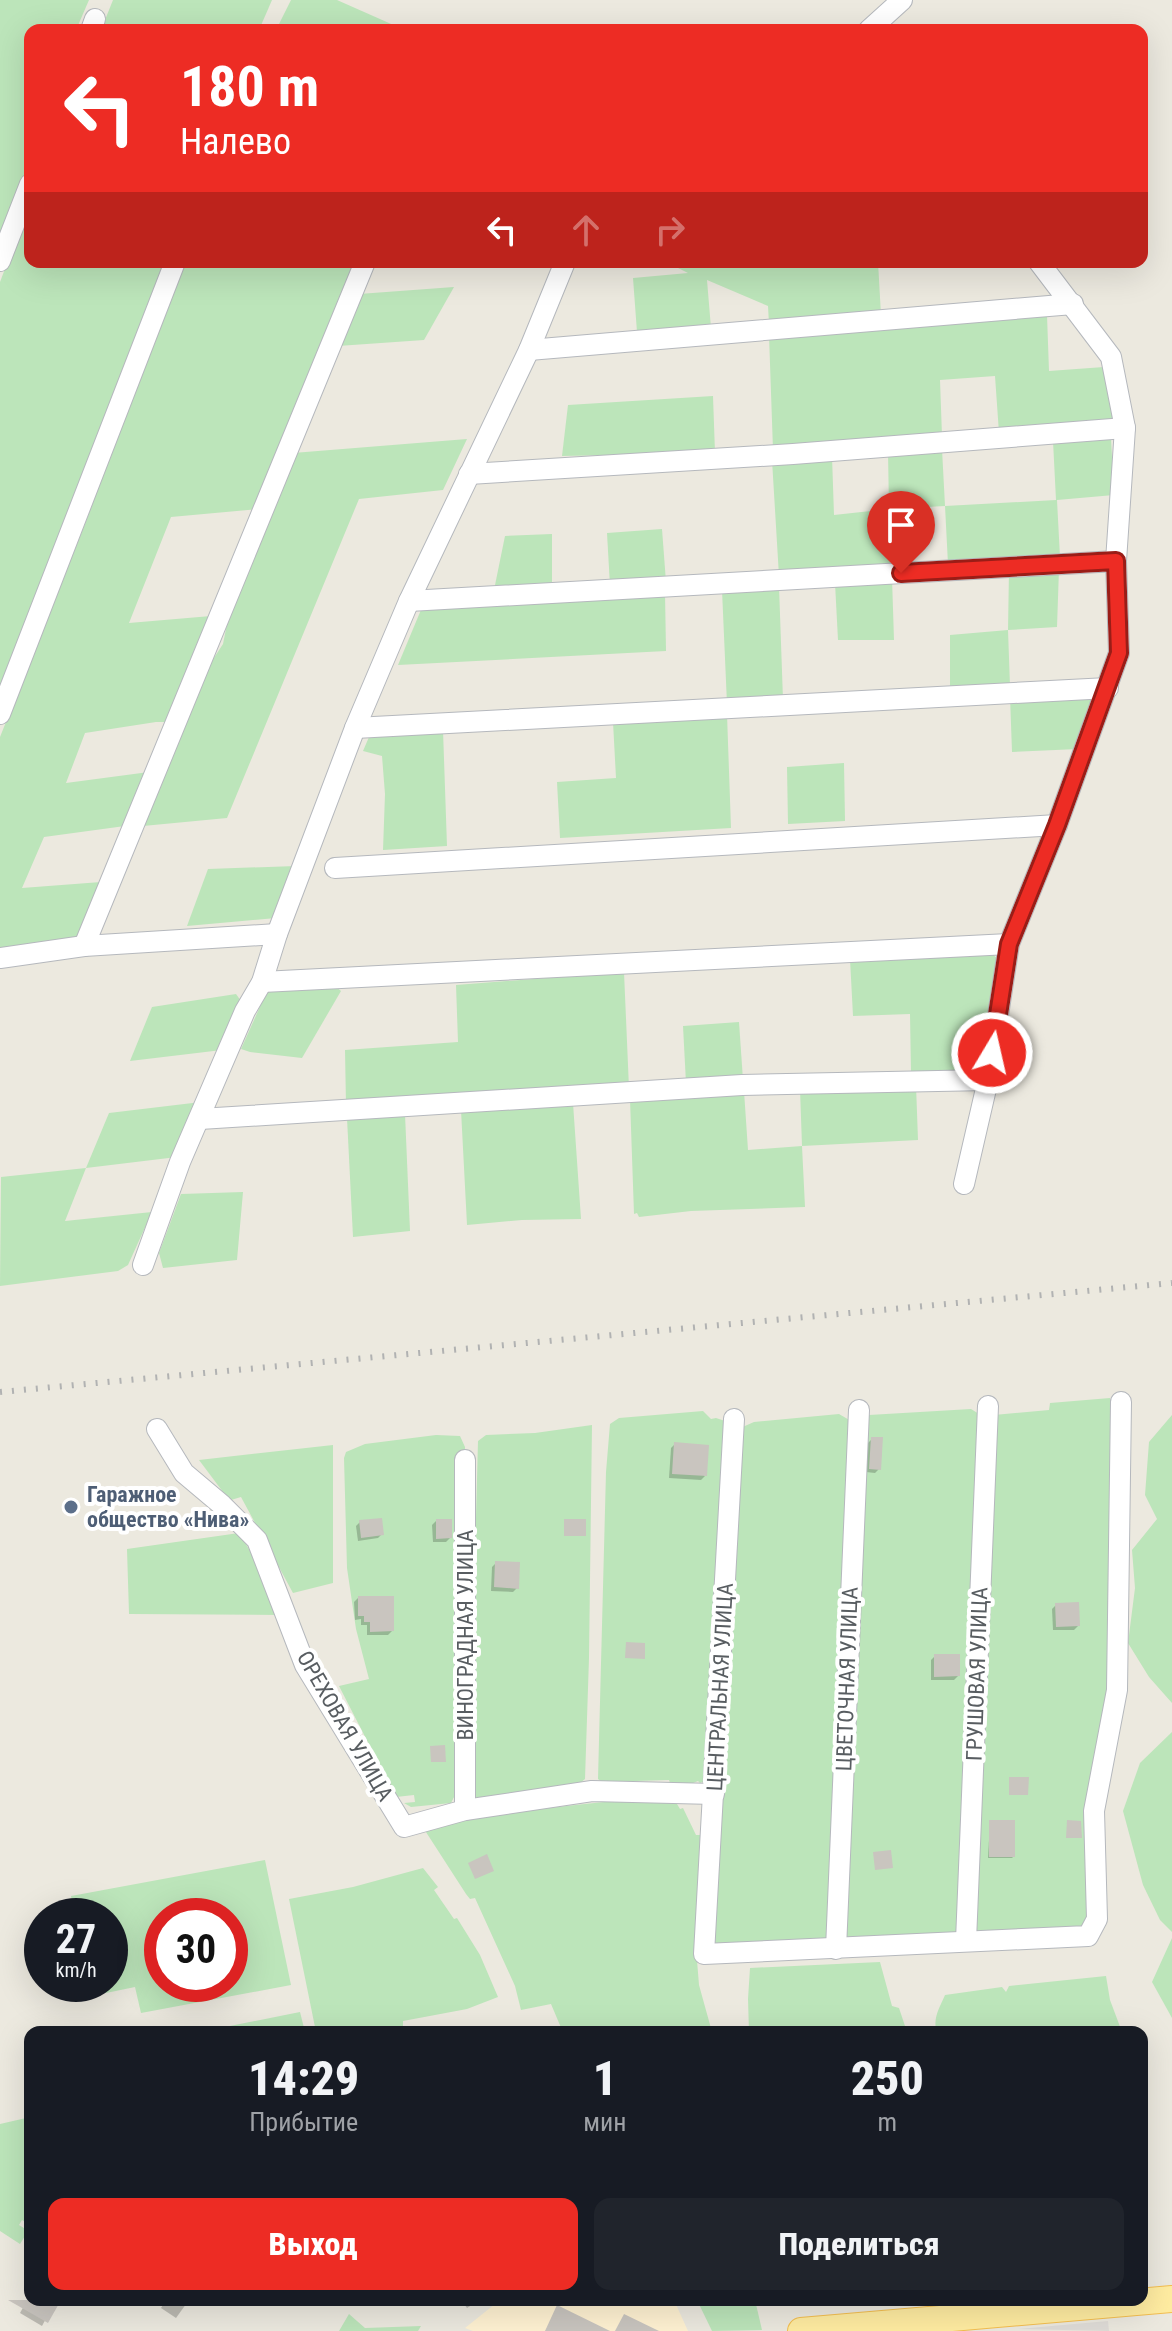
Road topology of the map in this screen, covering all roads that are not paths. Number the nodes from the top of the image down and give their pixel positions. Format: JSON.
{"nodes":[{"id":1,"x":24,"y":199,"type":"edge"},
{"id":2,"x":0,"y":261,"type":"edge"},
{"id":3,"x":173,"y":268,"type":"edge"},
{"id":4,"x":363,"y":268,"type":"edge"},
{"id":5,"x":563,"y":268,"type":"edge"},
{"id":6,"x":1044,"y":268,"type":"edge"},
{"id":7,"x":1073,"y":304,"type":"junction"},
{"id":8,"x":529,"y":350,"type":"junction"},
{"id":9,"x":1125,"y":428,"type":"junction"},
{"id":10,"x":469,"y":474,"type":"junction"},
{"id":11,"x":1116,"y":561,"type":"junction"},
{"id":12,"x":409,"y":601,"type":"junction"},
{"id":13,"x":1108,"y":688,"type":"junction"},
{"id":14,"x":0,"y":714,"type":"edge"},
{"id":15,"x":355,"y":728,"type":"junction"},
{"id":16,"x":1057,"y":825,"type":"junction"},
{"id":17,"x":335,"y":868,"type":"dead end"},
{"id":18,"x":277,"y":934,"type":"junction"},
{"id":19,"x":1009,"y":944,"type":"junction"},
{"id":20,"x":84,"y":946,"type":"junction"},
{"id":21,"x":0,"y":958,"type":"edge"},
{"id":22,"x":262,"y":982,"type":"junction"},
{"id":23,"x":988,"y":1080,"type":"junction"},
{"id":24,"x":200,"y":1119,"type":"junction"},
{"id":25,"x":964,"y":1184,"type":"dead end"},
{"id":26,"x":143,"y":1265,"type":"dead end"},
{"id":27,"x":1121,"y":1402,"type":"dead end"},
{"id":28,"x":988,"y":1406,"type":"dead end"},
{"id":29,"x":859,"y":1410,"type":"dead end"},
{"id":30,"x":734,"y":1419,"type":"dead end"},
{"id":31,"x":157,"y":1429,"type":"dead end"},
{"id":32,"x":465,"y":1460,"type":"dead end"},
{"id":33,"x":714,"y":1794,"type":"junction"},
{"id":34,"x":465,"y":1810,"type":"junction"},
{"id":35,"x":966,"y":1941,"type":"junction"},
{"id":36,"x":836,"y":1949,"type":"junction"},
{"id":37,"x":1172,"y":2299,"type":"edge"},
{"id":38,"x":1148,"y":2301,"type":"edge"},
{"id":39,"x":1091,"y":2306,"type":"edge"},
{"id":40,"x":801,"y":2331,"type":"edge"}],
"edges":[{"from":1,"to":2,"type":"street"},
{"from":3,"to":14,"type":"street"},
{"from":4,"to":20,"type":"street"},
{"from":5,"to":8,"type":"street"},
{"from":6,"to":7,"type":"street"},
{"from":7,"to":8,"type":"street"},
{"from":7,"to":9,"type":"street"},
{"from":8,"to":10,"type":"street"},
{"from":9,"to":10,"type":"street"},
{"from":9,"to":11,"type":"street"},
{"from":10,"to":12,"type":"street"},
{"from":11,"to":12,"type":"street"},
{"from":11,"to":13,"type":"street"},
{"from":12,"to":15,"type":"street"},
{"from":13,"to":15,"type":"street"},
{"from":13,"to":16,"type":"street"},
{"from":15,"to":18,"type":"street"},
{"from":16,"to":17,"type":"street"},
{"from":16,"to":19,"type":"street"},
{"from":18,"to":20,"type":"street"},
{"from":18,"to":22,"type":"street"},
{"from":19,"to":22,"type":"street"},
{"from":19,"to":23,"type":"street"},
{"from":20,"to":21,"type":"street"},
{"from":22,"to":24,"type":"street"},
{"from":23,"to":24,"type":"street"},
{"from":23,"to":25,"type":"street"},
{"from":24,"to":26,"type":"street"},
{"from":27,"to":35,"type":"street"},
{"from":28,"to":35,"type":"street","name":"ГРУШОВАЯ УЛИЦА"},
{"from":29,"to":36,"type":"street","name":"ЦВЕТОЧНАЯ УЛИЦА"},
{"from":30,"to":33,"type":"street","name":"ЦЕНТРАЛЬНАЯ УЛИЦА"},
{"from":31,"to":34,"type":"street","name":"ОРЕХОВАЯ УЛИЦА"},
{"from":32,"to":34,"type":"street","name":"ВИНОГРАДНАЯ УЛИЦА"},
{"from":33,"to":34,"type":"street"},
{"from":33,"to":36,"type":"street","name":"ЦЕНТРАЛЬНАЯ УЛИЦА"},
{"from":35,"to":36,"type":"street"},
{"from":37,"to":38,"type":"main road"},
{"from":39,"to":40,"type":"main road"}]}
